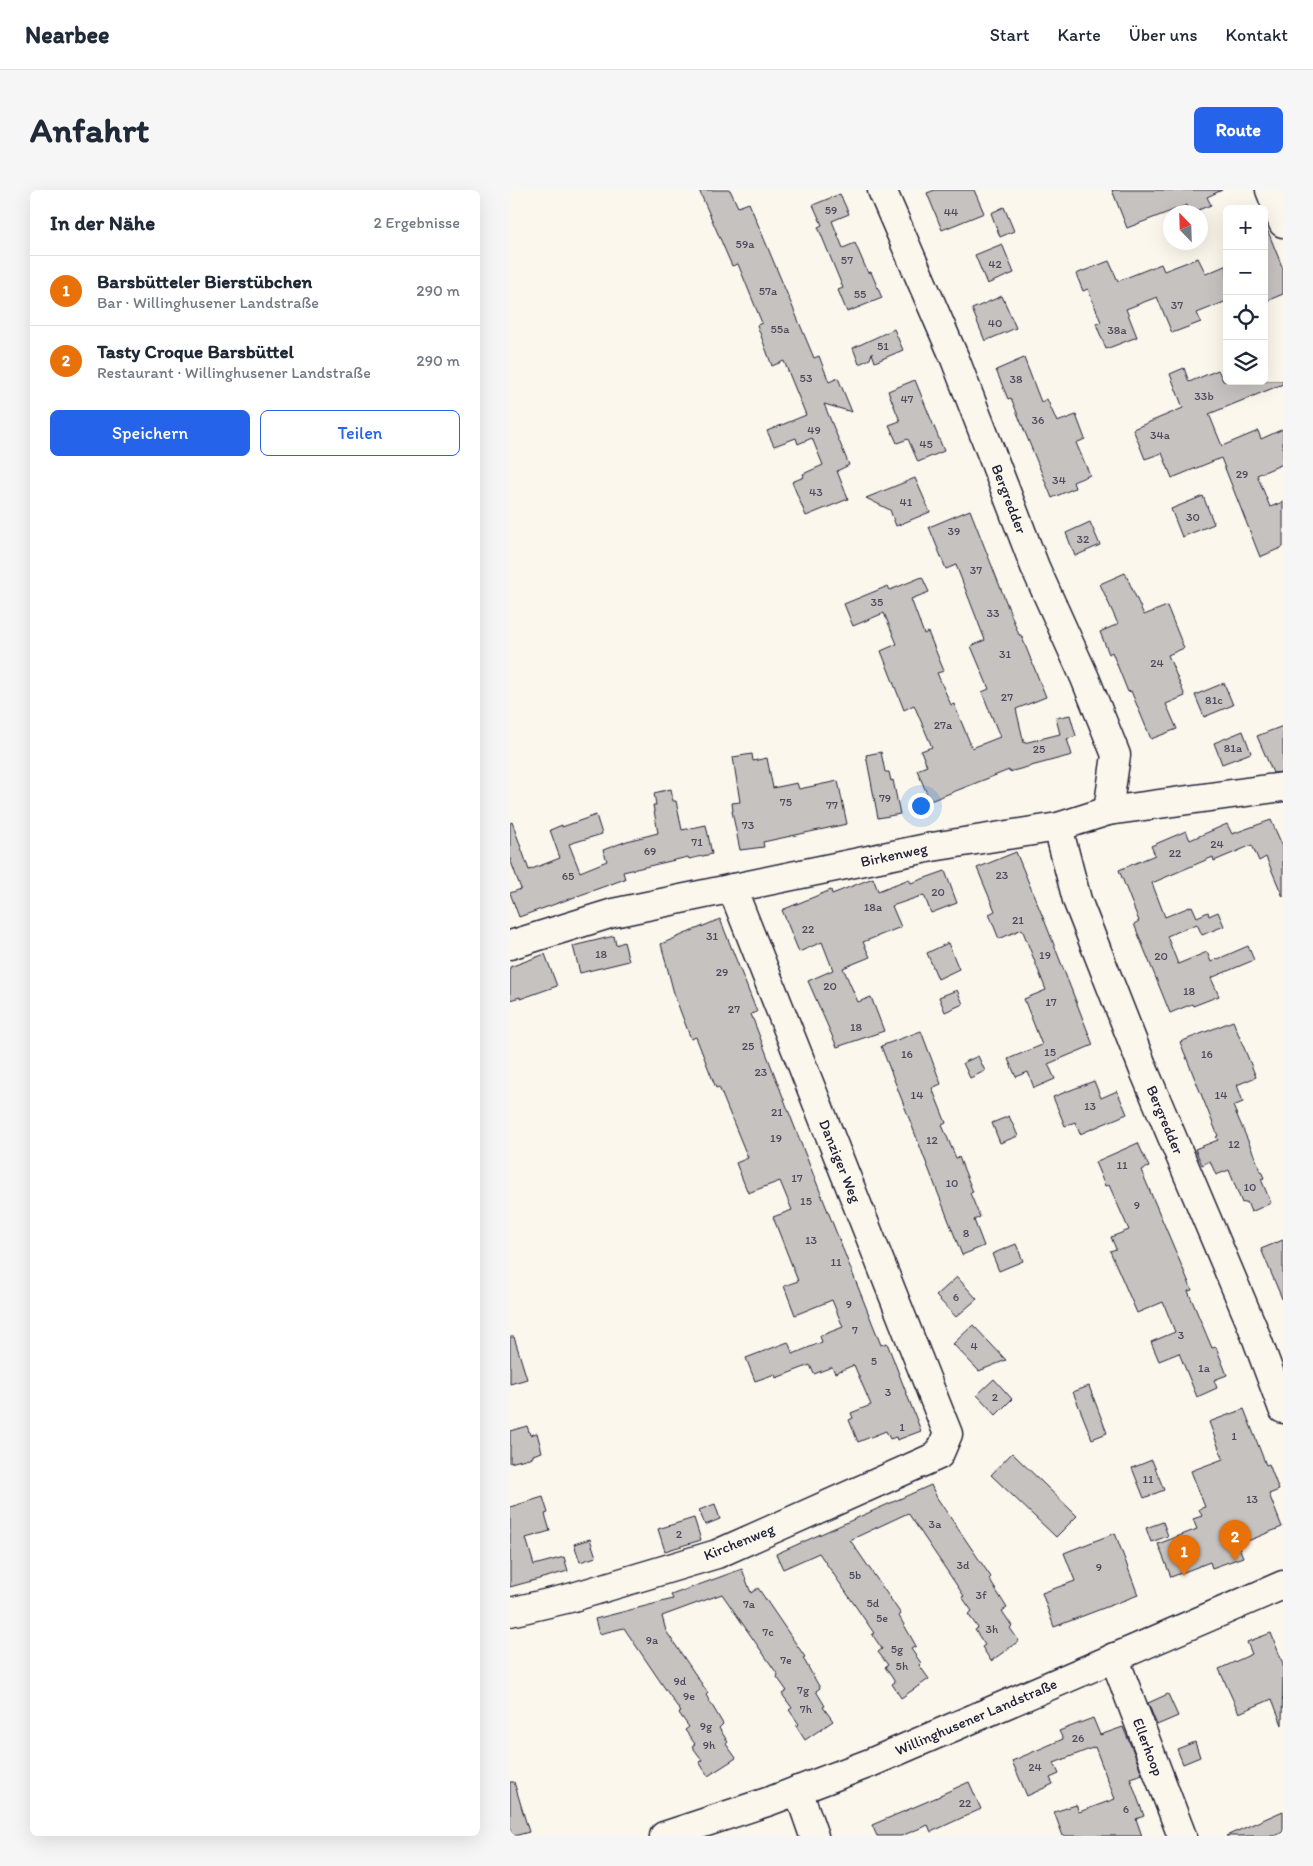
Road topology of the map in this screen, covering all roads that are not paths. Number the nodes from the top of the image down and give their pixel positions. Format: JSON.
{"nodes":[{"id":1,"x":882,"y":190,"type":"edge"},
{"id":2,"x":1270,"y":190,"type":"edge"},
{"id":3,"x":1283,"y":222,"type":"edge"},
{"id":4,"x":1283,"y":787,"type":"edge"},
{"id":5,"x":1108,"y":811,"type":"junction"},
{"id":6,"x":1058,"y":827,"type":"junction"},
{"id":7,"x":732,"y":888,"type":"junction"},
{"id":8,"x":510,"y":945,"type":"edge"},
{"id":9,"x":1283,"y":1409,"type":"edge"},
{"id":10,"x":948,"y":1434,"type":"joint"},
{"id":11,"x":1283,"y":1585,"type":"edge"},
{"id":12,"x":510,"y":1612,"type":"edge"},
{"id":13,"x":1114,"y":1657,"type":"junction"},
{"id":14,"x":798,"y":1790,"type":"junction"},
{"id":15,"x":664,"y":1836,"type":"edge"},
{"id":16,"x":814,"y":1836,"type":"edge"},
{"id":17,"x":1182,"y":1836,"type":"edge"}],
"edges":[{"from":1,"to":5,"type":"street","name":"Bergredder"},
{"from":2,"to":3,"type":"street"},
{"from":4,"to":5,"type":"street","name":"Birkenweg"},
{"from":5,"to":6,"type":"street","name":"Birkenweg"},
{"from":6,"to":7,"type":"street","name":"Birkenweg"},
{"from":6,"to":9,"type":"street","name":"Bergredder"},
{"from":7,"to":8,"type":"street","name":"Birkenweg"},
{"from":7,"to":10,"type":"street","name":"Danziger Weg"},
{"from":10,"to":12,"type":"street","name":"Kirchenweg"},
{"from":11,"to":13,"type":"street","name":"Willinghusener Landstraße"},
{"from":13,"to":14,"type":"street","name":"Willinghusener Landstraße"},
{"from":13,"to":17,"type":"street","name":"Ellerhoop"},
{"from":14,"to":15,"type":"street","name":"Willinghusener Landstraße"},
{"from":14,"to":16,"type":"street"}]}
